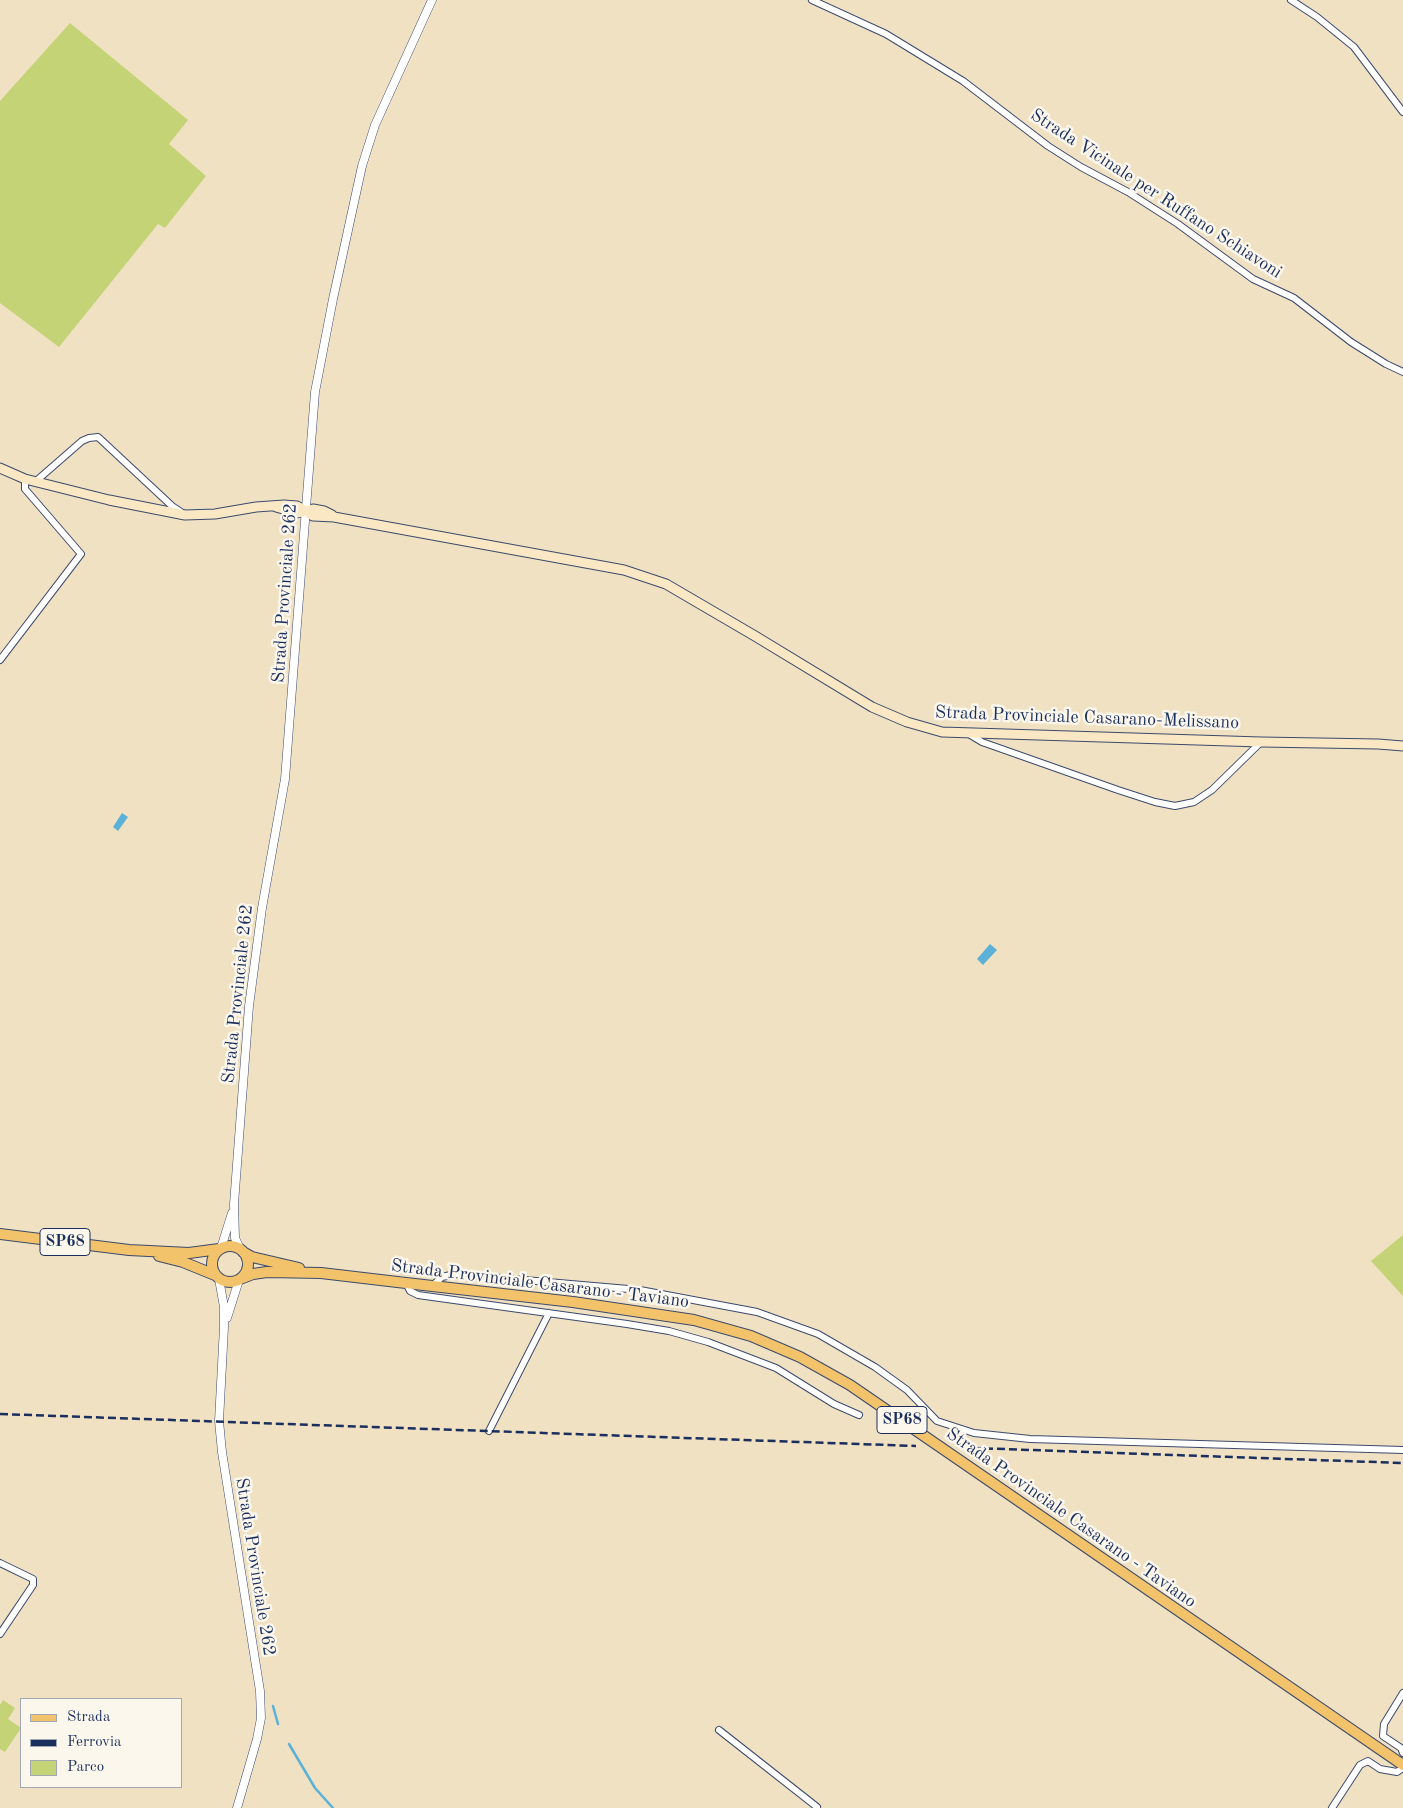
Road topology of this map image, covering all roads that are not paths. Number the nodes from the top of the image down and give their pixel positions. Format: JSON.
{"nodes":[{"id":1,"x":432,"y":0,"type":"edge"},
{"id":2,"x":812,"y":0,"type":"edge"},
{"id":3,"x":1291,"y":0,"type":"edge"},
{"id":4,"x":1403,"y":112,"type":"edge"},
{"id":5,"x":1403,"y":372,"type":"edge"},
{"id":6,"x":0,"y":468,"type":"edge"},
{"id":7,"x":25,"y":479,"type":"junction"},
{"id":8,"x":36,"y":482,"type":"junction"},
{"id":9,"x":306,"y":511,"type":"junction"},
{"id":10,"x":185,"y":515,"type":"junction"},
{"id":11,"x":0,"y":660,"type":"edge"},
{"id":12,"x":967,"y":733,"type":"junction"},
{"id":13,"x":1260,"y":742,"type":"junction"},
{"id":14,"x":1403,"y":746,"type":"edge"},
{"id":15,"x":234,"y":1204,"type":"junction"},
{"id":16,"x":0,"y":1234,"type":"edge"},
{"id":17,"x":220,"y":1249,"type":"junction"},
{"id":18,"x":129,"y":1250,"type":"junction"},
{"id":19,"x":241,"y":1250,"type":"junction"},
{"id":20,"x":322,"y":1273,"type":"junction"},
{"id":21,"x":217,"y":1277,"type":"junction"},
{"id":22,"x":240,"y":1280,"type":"junction"},
{"id":23,"x":406,"y":1283,"type":"junction"},
{"id":24,"x":432,"y":1286,"type":"junction"},
{"id":25,"x":549,"y":1313,"type":"junction"},
{"id":26,"x":224,"y":1327,"type":"junction"},
{"id":27,"x":859,"y":1416,"type":"dead end"},
{"id":28,"x":489,"y":1431,"type":"dead end"},
{"id":29,"x":1403,"y":1450,"type":"edge"},
{"id":30,"x":0,"y":1563,"type":"edge"},
{"id":31,"x":0,"y":1634,"type":"edge"},
{"id":32,"x":1403,"y":1693,"type":"edge"},
{"id":33,"x":720,"y":1730,"type":"dead end"},
{"id":34,"x":1403,"y":1754,"type":"edge"},
{"id":35,"x":1403,"y":1766,"type":"edge"},
{"id":36,"x":817,"y":1807,"type":"edge"},
{"id":37,"x":236,"y":1808,"type":"edge"},
{"id":38,"x":1332,"y":1808,"type":"edge"}],
"edges":[{"from":1,"to":9,"type":"street","name":"Strada Provinciale 262"},
{"from":2,"to":5,"type":"street","name":"Strada Vicinale per Ruffano Schiavoni"},
{"from":3,"to":4,"type":"street"},
{"from":6,"to":7,"type":"main road","name":"Strada Provinciale Casarano-Melissano"},
{"from":7,"to":8,"type":"main road","name":"Strada Provinciale Casarano-Melissano"},
{"from":7,"to":11,"type":"street"},
{"from":8,"to":10,"type":"main road","name":"Strada Provinciale Casarano-Melissano"},
{"from":8,"to":10,"type":"street"},
{"from":9,"to":10,"type":"main road","name":"Strada Provinciale Casarano-Melissano"},
{"from":9,"to":12,"type":"main road","name":"Strada Provinciale Casarano-Melissano"},
{"from":9,"to":15,"type":"street","name":"Strada Provinciale 262"},
{"from":12,"to":13,"type":"main road","name":"Strada Provinciale Casarano-Melissano"},
{"from":12,"to":13,"type":"street"},
{"from":13,"to":14,"type":"main road","name":"Strada Provinciale Casarano-Melissano"},
{"from":15,"to":17,"type":"street"},
{"from":15,"to":19,"type":"street"},
{"from":16,"to":18,"type":"main road","name":"Strada Provinciale Casarano - Taviano","number":"SP68"},
{"from":17,"to":18,"type":"main road","name":"Strada Provinciale Casarano - Taviano","number":"SP68"},
{"from":17,"to":19,"type":"main road","name":"Strada Provinciale Casarano - Taviano","number":"SP68"},
{"from":17,"to":21,"type":"main road"},
{"from":18,"to":21,"type":"main road","name":"Strada Provinciale Casarano - Taviano","number":"SP68"},
{"from":19,"to":20,"type":"main road","name":"Strada Provinciale Casarano - Taviano","number":"SP68"},
{"from":19,"to":22,"type":"main road"},
{"from":20,"to":22,"type":"main road","name":"Strada Provinciale Casarano - Taviano","number":"SP68"},
{"from":20,"to":23,"type":"main road","name":"Strada Provinciale Casarano - Taviano","number":"SP68"},
{"from":21,"to":22,"type":"main road","name":"Strada Provinciale Casarano - Taviano","number":"SP68"},
{"from":21,"to":26,"type":"street"},
{"from":22,"to":26,"type":"street"},
{"from":23,"to":24,"type":"main road","name":"Strada Provinciale Casarano - Taviano","number":"SP68"},
{"from":23,"to":25,"type":"street"},
{"from":24,"to":29,"type":"street"},
{"from":24,"to":35,"type":"main road","name":"Strada Provinciale Casarano - Taviano","number":"SP68"},
{"from":25,"to":27,"type":"street"},
{"from":25,"to":28,"type":"street"},
{"from":26,"to":37,"type":"street","name":"Strada Provinciale 262"},
{"from":30,"to":31,"type":"street"},
{"from":32,"to":34,"type":"street"},
{"from":33,"to":36,"type":"street"},
{"from":35,"to":38,"type":"street"}]}
